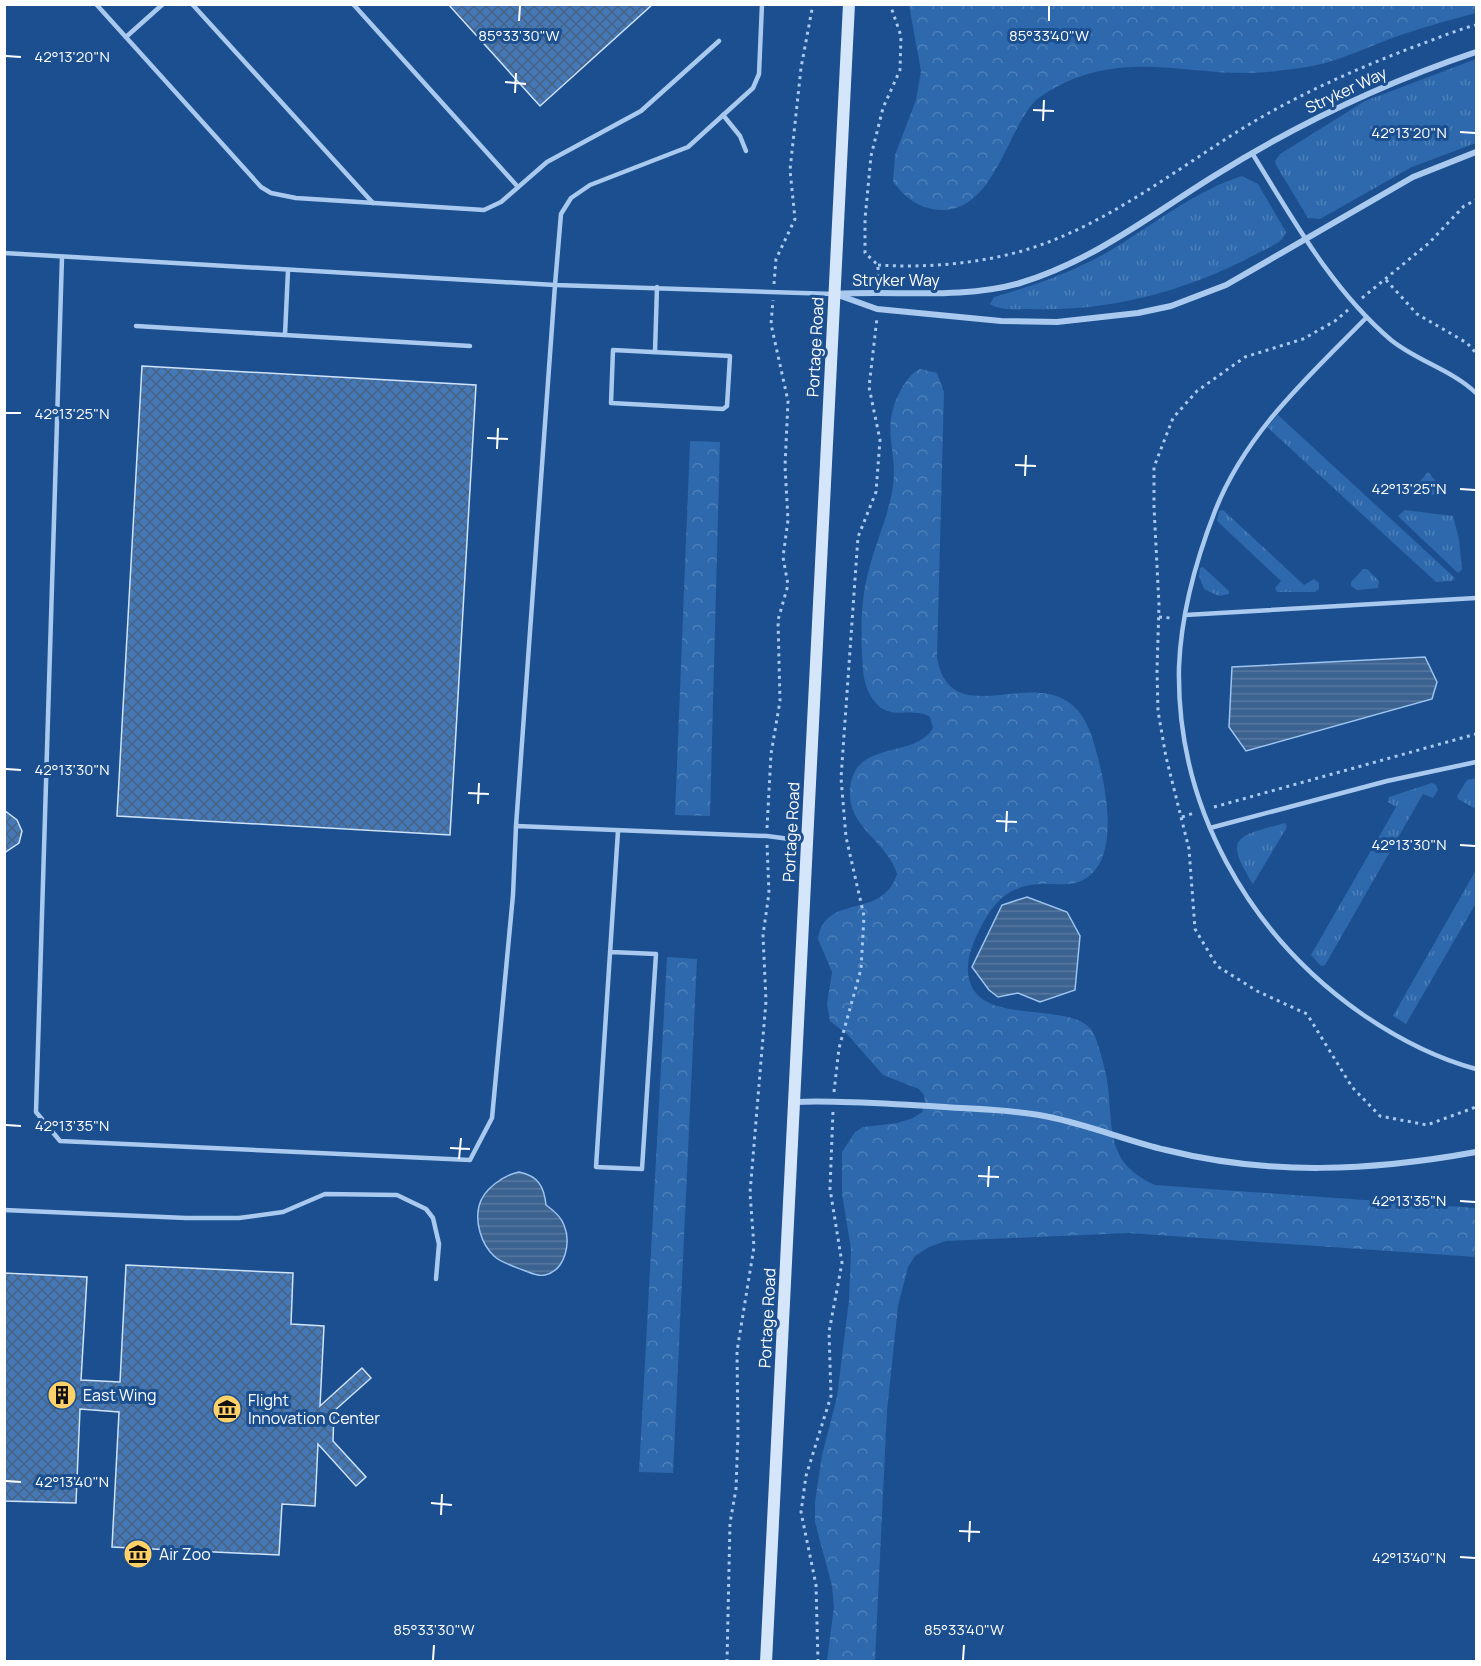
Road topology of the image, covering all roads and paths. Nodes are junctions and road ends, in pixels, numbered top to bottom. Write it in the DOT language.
graph roads {
  1 [pos="96,4"];
  2 [pos="163,4"];
  3 [pos="192,4"];
  4 [pos="353,4"];
  5 [pos="762,4"];
  6 [pos="849,4"];
  7 [pos="890,4"];
  8 [pos="1476,25"];
  9 [pos="126,37"];
  10 [pos="720,41"];
  11 [pos="1476,52"];
  12 [pos="723,115"];
  13 [pos="746,151"];
  14 [pos="1476,152"];
  15 [pos="1252,153"];
  16 [pos="518,188"];
  17 [pos="1476,200"];
  18 [pos="373,203"];
  19 [pos="1306,239"];
  20 [pos="4,252"];
  21 [pos="62,257"];
  22 [pos="878,265"];
  23 [pos="288,270"];
  24 [pos="1386,280"];
  25 [pos="555,285"];
  26 [pos="657,287"];
  27 [pos="878,291"];
  28 [pos="834,294"];
  29 [pos="1354,304"];
  30 [pos="877,309"];
  31 [pos="1366,318"];
  32 [pos="136,326"];
  33 [pos="285,335"];
  34 [pos="470,346"];
  35 [pos="655,352"];
  36 [pos="1476,353"];
  37 [pos="1476,393"];
  38 [pos="1476,598"];
  39 [pos="1185,615"];
  40 [pos="1159,617"];
  41 [pos="1171,618"];
  42 [pos="1476,734"];
  43 [pos="1476,762"];
  44 [pos="1214,807"];
  45 [pos="1194,813"];
  46 [pos="1182,817"];
  47 [pos="516,826"];
  48 [pos="1210,828"];
  49 [pos="618,831"];
  50 [pos="807,841"];
  51 [pos="611,952"];
  52 [pos="1476,1069"];
  53 [pos="834,1101"];
  54 [pos="794,1102"];
  55 [pos="1476,1107"];
  56 [pos="1476,1152"];
  57 [pos="4,1210"];
  58 [pos="436,1279"];
  59 [pos="766,1662"];
  60 [pos="818,1662"];
  1 -- 9 [label="lane"];
  2 -- 9 [label="lane"];
  3 -- 18 [label="lane"];
  4 -- 16 [label="lane"];
  5 -- 12 [label="lane"];
  6 -- 28 [label="main road, Portage Road"];
  7 -- 22 [label="path"];
  8 -- 22 [label="path"];
  9 -- 18 [label="lane"];
  10 -- 16 [label="lane"];
  11 -- 15 [label="street, Stryker Way"];
  12 -- 13 [label="lane"];
  12 -- 25 [label="lane"];
  14 -- 19 [label="street, Stryker Way"];
  15 -- 19 [label="lane"];
  15 -- 27 [label="street, Stryker Way"];
  16 -- 18 [label="lane"];
  17 -- 24 [label="path"];
  19 -- 29 [label="lane"];
  19 -- 30 [label="street, Stryker Way"];
  20 -- 21 [label="lane"];
  21 -- 23 [label="lane"];
  21 -- 47 [label="lane"];
  22 -- 27 [label="path"];
  23 -- 25 [label="lane"];
  23 -- 33 [label="lane"];
  24 -- 29 [label="path"];
  24 -- 36 [label="path"];
  25 -- 26 [label="lane"];
  25 -- 47 [label="lane"];
  26 -- 28 [label="lane"];
  26 -- 35 [label="lane"];
  27 -- 28 [label="street, Stryker Way"];
  28 -- 30 [label="street, Stryker Way"];
  28 -- 50 [label="main road, Portage Road"];
  29 -- 31 [label="lane"];
  29 -- 40 [label="path"];
  30 -- 53 [label="path"];
  31 -- 37 [label="lane"];
  31 -- 39 [label="lane"];
  32 -- 33 [label="lane"];
  33 -- 34 [label="lane"];
  35 -- 35 [label="lane"];
  38 -- 39 [label="lane"];
  39 -- 48 [label="lane"];
  40 -- 41 [label="path"];
  40 -- 46 [label="path"];
  42 -- 44 [label="path"];
  43 -- 48 [label="lane"];
  45 -- 46 [label="path"];
  46 -- 55 [label="path"];
  47 -- 49 [label="lane"];
  48 -- 52 [label="lane"];
  49 -- 50 [label="lane"];
  49 -- 51 [label="lane"];
  50 -- 54 [label="main road, Portage Road"];
  51 -- 51 [label="lane"];
  53 -- 54 [label="street"];
  53 -- 56 [label="street"];
  53 -- 60 [label="path"];
  54 -- 59 [label="main road, Portage Road"];
  57 -- 58 [label="lane"];
}
